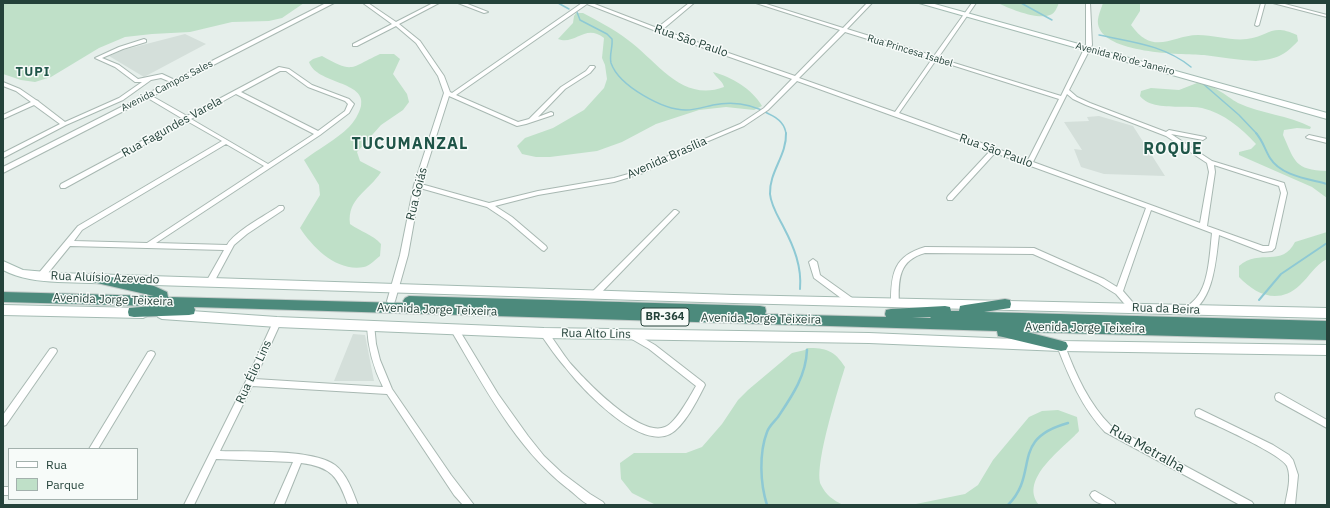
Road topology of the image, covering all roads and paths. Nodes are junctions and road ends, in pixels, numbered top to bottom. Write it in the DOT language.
graph roads {
  1 [pos="331,3"];
  2 [pos="365,3"];
  3 [pos="437,3"];
  4 [pos="460,3"];
  5 [pos="584,3"];
  6 [pos="588,3"];
  7 [pos="692,3"];
  8 [pos="758,3"];
  9 [pos="870,3"];
  10 [pos="923,3"];
  11 [pos="939,3"];
  12 [pos="974,3"];
  13 [pos="1088,3"];
  14 [pos="1262,3"];
  15 [pos="1275,3"];
  16 [pos="486,12"];
  17 [pos="967,13"];
  18 [pos="1327,16"];
  19 [pos="396,24"];
  20 [pos="1257,25"];
  21 [pos="658,30"];
  22 [pos="844,30"];
  23 [pos="144,41"];
  24 [pos="355,45"];
  25 [pos="1088,47"];
  26 [pos="936,59"];
  27 [pos="592,67"];
  28 [pos="798,78"];
  29 [pos="148,80"];
  30 [pos="175,82"];
  31 [pos="3,84"];
  32 [pos="1066,91"];
  33 [pos="236,92"];
  34 [pos="450,94"];
  35 [pos="148,96"];
  36 [pos="1062,98"];
  37 [pos="36,102"];
  38 [pos="1327,110"];
  39 [pos="551,114"];
  40 [pos="896,114"];
  41 [pos="1327,116"];
  42 [pos="3,118"];
  43 [pos="186,119"];
  44 [pos="532,119"];
  45 [pos="64,124"];
  46 [pos="1160,131"];
  47 [pos="318,134"];
  48 [pos="1308,136"];
  49 [pos="1203,138"];
  50 [pos="1327,141"];
  51 [pos="225,142"];
  52 [pos="994,150"];
  53 [pos="3,156"];
  54 [pos="1210,162"];
  55 [pos="1030,163"];
  56 [pos="268,166"];
  57 [pos="3,170"];
  58 [pos="63,186"];
  59 [pos="418,186"];
  60 [pos="950,198"];
  61 [pos="489,205"];
  62 [pos="281,208"];
  63 [pos="1148,208"];
  64 [pos="676,212"];
  65 [pos="1203,227"];
  66 [pos="1216,232"];
  67 [pos="67,243"];
  68 [pos="150,244"];
  69 [pos="229,248"];
  70 [pos="544,248"];
  71 [pos="813,262"];
  72 [pos="3,265"];
  73 [pos="41,276"];
  74 [pos="92,278"];
  75 [pos="210,282"];
  76 [pos="3,290"];
  77 [pos="1119,292"];
  78 [pos="595,294"];
  79 [pos="163,295"];
  80 [pos="393,295"];
  81 [pos="3,297"];
  82 [pos="852,302"];
  83 [pos="1005,304"];
  84 [pos="271,305"];
  85 [pos="1132,307"];
  86 [pos="893,309"];
  87 [pos="3,310"];
  88 [pos="1188,310"];
  89 [pos="134,312"];
  90 [pos="1327,314"];
  91 [pos="277,322"];
  92 [pos="972,325"];
  93 [pos="371,326"];
  94 [pos="1327,326"];
  95 [pos="455,330"];
  96 [pos="544,333"];
  97 [pos="628,334"];
  98 [pos="1327,335"];
  99 [pos="1061,346"];
  100 [pos="1327,350"];
  101 [pos="53,351"];
  102 [pos="151,354"];
  103 [pos="250,382"];
  104 [pos="388,391"];
  105 [pos="1279,397"];
  106 [pos="1200,413"];
  107 [pos="3,422"];
  108 [pos="1327,424"];
  109 [pos="94,448"];
  110 [pos="213,455"];
  111 [pos="298,459"];
  112 [pos="1095,496"];
  113 [pos="596,504"];
  114 [pos="189,505"];
  115 [pos="279,505"];
  116 [pos="353,505"];
  117 [pos="469,505"];
  118 [pos="1111,505"];
  119 [pos="1248,505"];
  120 [pos="1290,505"];
  1 -- 30 [label="street, Avenida Campos Sales"];
  2 -- 19 [label="street"];
  3 -- 19 [label="street"];
  4 -- 16 [label="street"];
  5 -- 34 [label="street"];
  6 -- 21 [label="street, Rua São Paulo"];
  7 -- 21 [label="street"];
  8 -- 22 [label="street, Rua Princesa Isabel"];
  9 -- 22 [label="street, Avenida Brasília"];
  10 -- 17 [label="main road, Avenida Rio de Janeiro"];
  11 -- 17 [label="main road, Avenida Rio de Janeiro"];
  12 -- 17 [label="street"];
  13 -- 25 [label="street"];
  14 -- 20 [label="street"];
  15 -- 18 [label="street"];
  17 -- 25 [label="main road, Avenida Rio de Janeiro"];
  17 -- 26 [label="street"];
  19 -- 24 [label="street"];
  19 -- 34 [label="street"];
  21 -- 28 [label="street, Rua São Paulo"];
  22 -- 26 [label="street, Rua Princesa Isabel"];
  22 -- 28 [label="street, Avenida Brasília"];
  23 -- 29 [label="street"];
  25 -- 32 [label="street"];
  25 -- 38 [label="main road, Avenida Rio de Janeiro"];
  25 -- 41 [label="main road, Avenida Rio de Janeiro"];
  26 -- 36 [label="street, Rua Princesa Isabel"];
  26 -- 40 [label="street"];
  27 -- 44 [label="street"];
  28 -- 40 [label="street, Rua São Paulo"];
  28 -- 61 [label="street, Avenida Brasília"];
  29 -- 30 [label="street"];
  29 -- 45 [label="street"];
  30 -- 35 [label="street, Avenida Campos Sales"];
  31 -- 37 [label="street"];
  32 -- 36 [label="street"];
  32 -- 46 [label="street"];
  33 -- 43 [label="street, Rua Fagundes Varela"];
  33 -- 47 [label="street"];
  33 -- 47 [label="street, Rua Fagundes Varela"];
  34 -- 44 [label="street"];
  34 -- 59 [label="street, Rua Goiás"];
  35 -- 43 [label="street"];
  35 -- 57 [label="street, Avenida Campos Sales"];
  36 -- 55 [label="street"];
  37 -- 42 [label="street"];
  37 -- 45 [label="street"];
  39 -- 44 [label="street"];
  40 -- 52 [label="street, Rua São Paulo"];
  43 -- 51 [label="street"];
  43 -- 58 [label="street, Rua Fagundes Varela"];
  45 -- 53 [label="street"];
  46 -- 49 [label="street"];
  46 -- 54 [label="street"];
  47 -- 56 [label="street"];
  48 -- 50 [label="street"];
  51 -- 56 [label="street"];
  51 -- 67 [label="street"];
  52 -- 55 [label="street, Rua São Paulo"];
  52 -- 60 [label="street"];
  54 -- 65 [label="street"];
  54 -- 66 [label="street, Rua São Paulo"];
  55 -- 63 [label="street, Rua São Paulo"];
  56 -- 68 [label="street"];
  59 -- 61 [label="street, Avenida Brasília"];
  59 -- 80 [label="street, Rua Goiás"];
  61 -- 70 [label="street"];
  62 -- 69 [label="street"];
  63 -- 65 [label="street, Rua São Paulo"];
  63 -- 77 [label="street"];
  64 -- 78 [label="street"];
  65 -- 66 [label="street, Rua São Paulo"];
  66 -- 88 [label="street"];
  67 -- 68 [label="street"];
  67 -- 73 [label="street"];
  68 -- 69 [label="street"];
  69 -- 75 [label="street"];
  71 -- 82 [label="street"];
  72 -- 73 [label="main road, Rua Aluísio Azevedo"];
  73 -- 74 [label="main road, Rua Aluísio Azevedo"];
  74 -- 75 [label="main road, Rua Aluísio Azevedo"];
  74 -- 79 [label="highway"];
  75 -- 80 [label="main road, Rua Aluísio Azevedo"];
  76 -- 79 [label="highway, Avenida Jorge Teixeira / BR-364"];
  77 -- 85 [label="street"];
  77 -- 86 [label="street"];
  78 -- 80 [label="main road, Rua Aluísio Azevedo"];
  78 -- 82 [label="main road, Rua Aluísio Azevedo"];
  79 -- 80 [label="highway, Avenida Jorge Teixeira / BR-364"];
  80 -- 86 [label="highway, Avenida Jorge Teixeira / BR-364"];
  81 -- 84 [label="highway, Avenida Jorge Teixeira / BR-364"];
  82 -- 86 [label="main road, Rua Aluísio Azevedo"];
  83 -- 85 [label="main road, Rua da Beira"];
  83 -- 86 [label="highway"];
  84 -- 89 [label="highway"];
  84 -- 92 [label="highway, Avenida Jorge Teixeira / BR-364"];
  85 -- 88 [label="main road, Rua da Beira"];
  86 -- 94 [label="highway, Avenida Jorge Teixeira / BR-364"];
  87 -- 89 [label="main road"];
  88 -- 90 [label="main road, Rua da Beira"];
  89 -- 91 [label="main road"];
  91 -- 93 [label="main road"];
  91 -- 103 [label="street, Rua Élio Lins"];
  92 -- 98 [label="highway, Avenida Jorge Teixeira / BR-364"];
  92 -- 99 [label="highway"];
  93 -- 95 [label="main road, Rua Alto Lins"];
  93 -- 104 [label="street"];
  95 -- 96 [label="main road, Rua Alto Lins"];
  95 -- 113 [label="street"];
  96 -- 97 [label="main road, Rua Alto Lins"];
  96 -- 97 [label="street"];
  97 -- 99 [label="main road, Rua Alto Lins"];
  99 -- 100 [label="main road"];
  99 -- 119 [label="street, Rua Metralha"];
  101 -- 107 [label="street"];
  102 -- 109 [label="street"];
  103 -- 104 [label="street"];
  103 -- 110 [label="street, Rua Élio Lins"];
  104 -- 117 [label="street"];
  105 -- 108 [label="street"];
  106 -- 120 [label="street"];
  110 -- 111 [label="street"];
  110 -- 114 [label="street, Rua Élio Lins"];
  111 -- 115 [label="street"];
  111 -- 116 [label="street"];
  112 -- 118 [label="street"];
}
